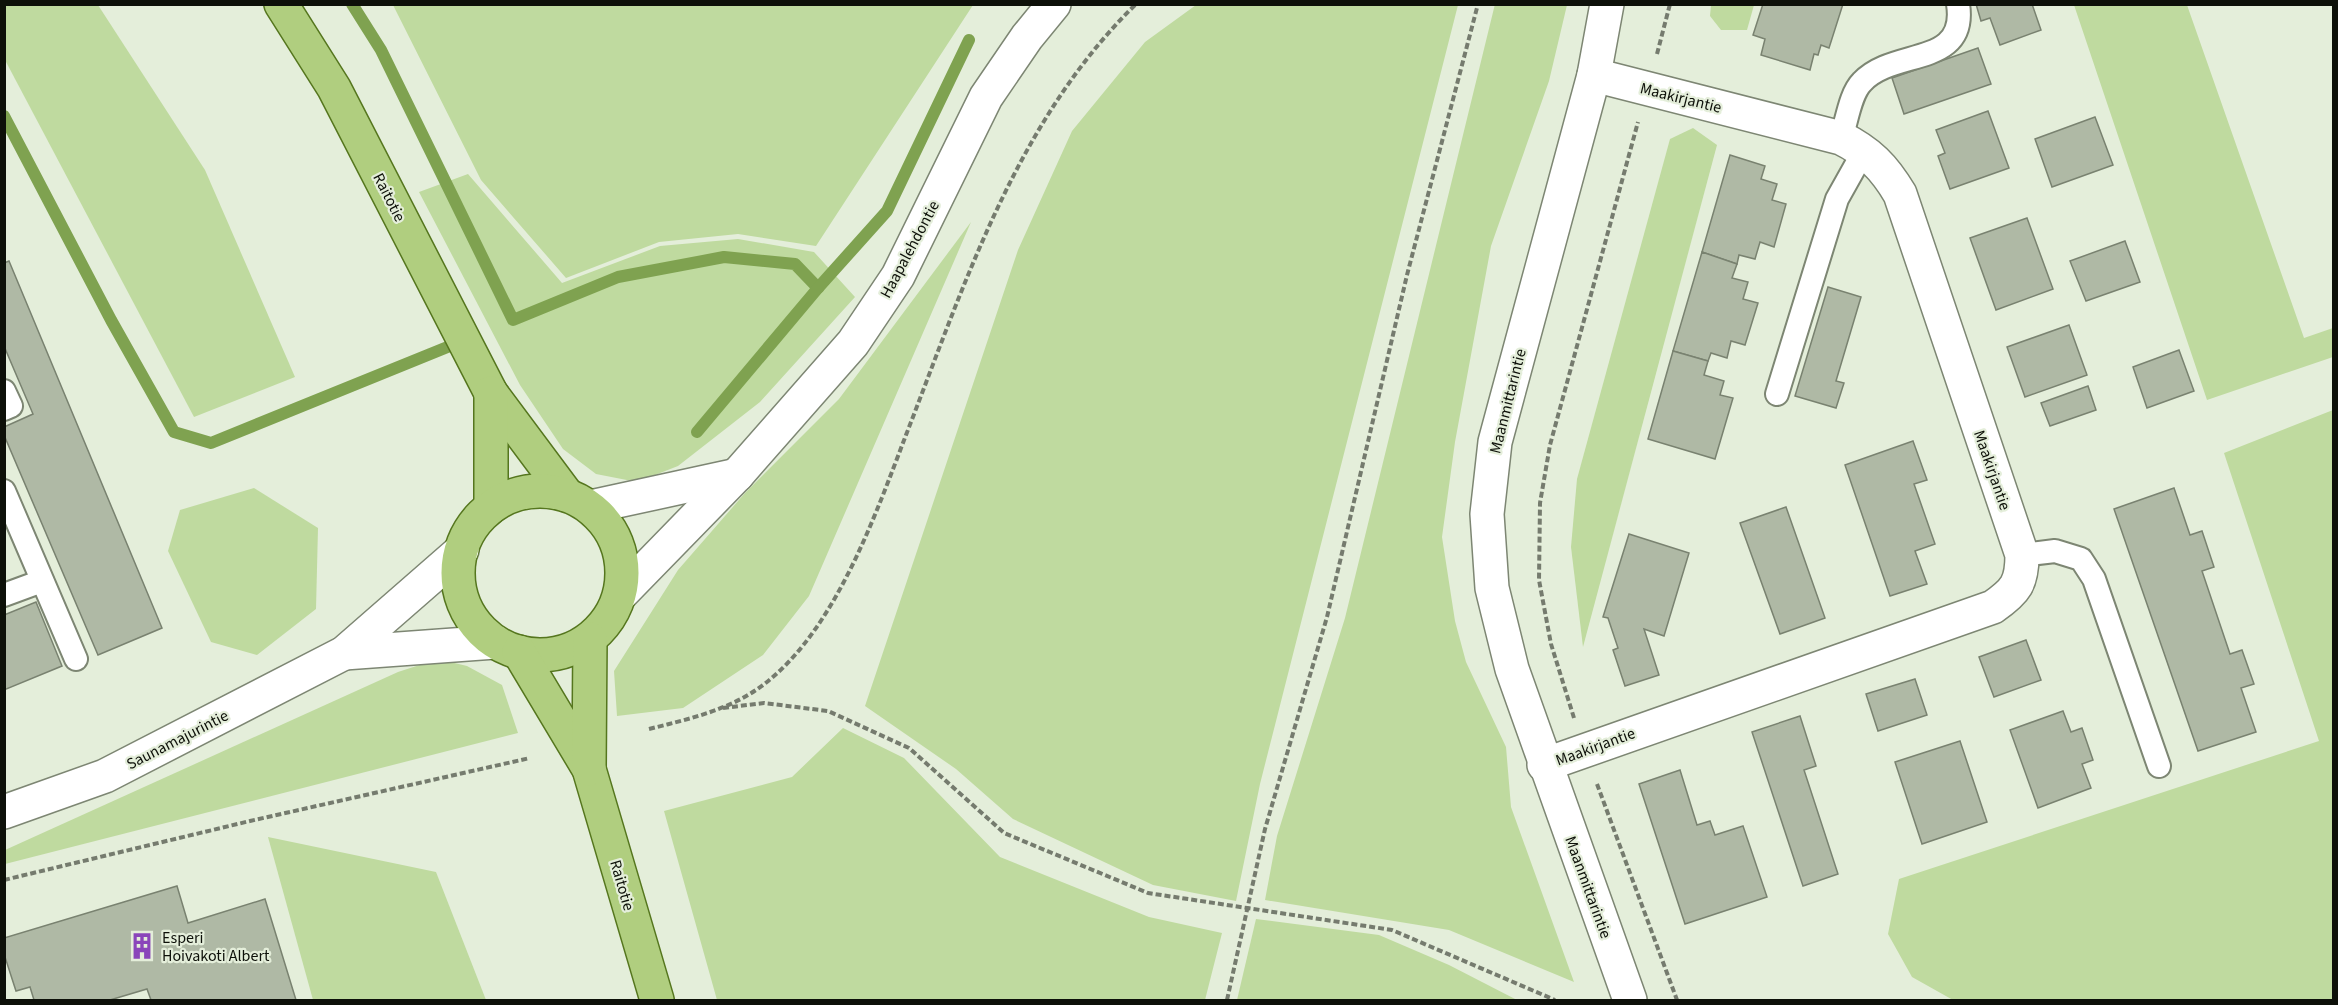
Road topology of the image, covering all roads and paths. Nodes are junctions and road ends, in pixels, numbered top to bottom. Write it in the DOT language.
graph roads {
  1 [pos="281,4"];
  2 [pos="1054,4"];
  3 [pos="1136,4"];
  4 [pos="1478,4"];
  5 [pos="1607,4"];
  6 [pos="1670,4"];
  7 [pos="1958,4"];
  8 [pos="1594,75"];
  9 [pos="1648,88"];
  10 [pos="1853,144"];
  11 [pos="4,391"];
  12 [pos="490,393"];
  13 [pos="1777,394"];
  14 [pos="4,409"];
  15 [pos="737,475"];
  16 [pos="4,491"];
  17 [pos="578,501"];
  18 [pos="491,507"];
  19 [pos="462,550"];
  20 [pos="2022,555"];
  21 [pos="42,581"];
  22 [pos="4,595"];
  23 [pos="620,595"];
  24 [pos="590,639"];
  25 [pos="507,647"];
  26 [pos="344,653"];
  27 [pos="76,659"];
  28 [pos="720,709"];
  29 [pos="649,729"];
  30 [pos="1584,749"];
  31 [pos="530,758"];
  32 [pos="1544,765"];
  33 [pos="2159,766"];
  34 [pos="589,770"];
  35 [pos="4,812"];
  36 [pos="4,880"];
  37 [pos="1249,910"];
  38 [pos="657,1000"];
  39 [pos="1227,1000"];
  40 [pos="1555,1000"];
  41 [pos="1630,1000"];
  42 [pos="1677,1000"];
  1 -- 12 [label="main road, Raitotie"];
  2 -- 15 [label="street, Haapalehdontie"];
  3 -- 28 [label="path"];
  4 -- 37 [label="path"];
  5 -- 8 [label="street, Maanmittarintie"];
  6 -- 9 [label="path"];
  7 -- 10 [label="lane"];
  8 -- 9 [label="street, Maakirjantie"];
  8 -- 32 [label="street, Maanmittarintie"];
  9 -- 10 [label="street, Maakirjantie"];
  9 -- 30 [label="path"];
  10 -- 13 [label="lane"];
  10 -- 20 [label="street, Maakirjantie"];
  11 -- 14 [label="lane"];
  12 -- 17 [label="main road, Raitotie"];
  12 -- 18 [label="main road, Raitotie"];
  15 -- 17 [label="street"];
  15 -- 23 [label="street, Haapalehdontie"];
  16 -- 21 [label="lane"];
  17 -- 18 [label="main road"];
  17 -- 23 [label="main road"];
  18 -- 19 [label="main road"];
  19 -- 25 [label="main road, Raitotie"];
  19 -- 26 [label="street, Saunamajurintie"];
  20 -- 30 [label="street, Maakirjantie"];
  20 -- 33 [label="lane"];
  21 -- 22 [label="lane"];
  21 -- 27 [label="lane"];
  23 -- 24 [label="main road"];
  24 -- 25 [label="main road"];
  24 -- 34 [label="main road, Raitotie"];
  25 -- 26 [label="street, Saunamajurintie"];
  25 -- 34 [label="main road, Raitotie"];
  26 -- 35 [label="street, Saunamajurintie"];
  28 -- 29 [label="path"];
  28 -- 37 [label="path"];
  30 -- 32 [label="street, Maakirjantie"];
  30 -- 42 [label="path"];
  31 -- 36 [label="path"];
  32 -- 41 [label="street, Maanmittarintie"];
  34 -- 38 [label="main road, Raitotie"];
  37 -- 39 [label="path"];
  37 -- 40 [label="path"];
}
